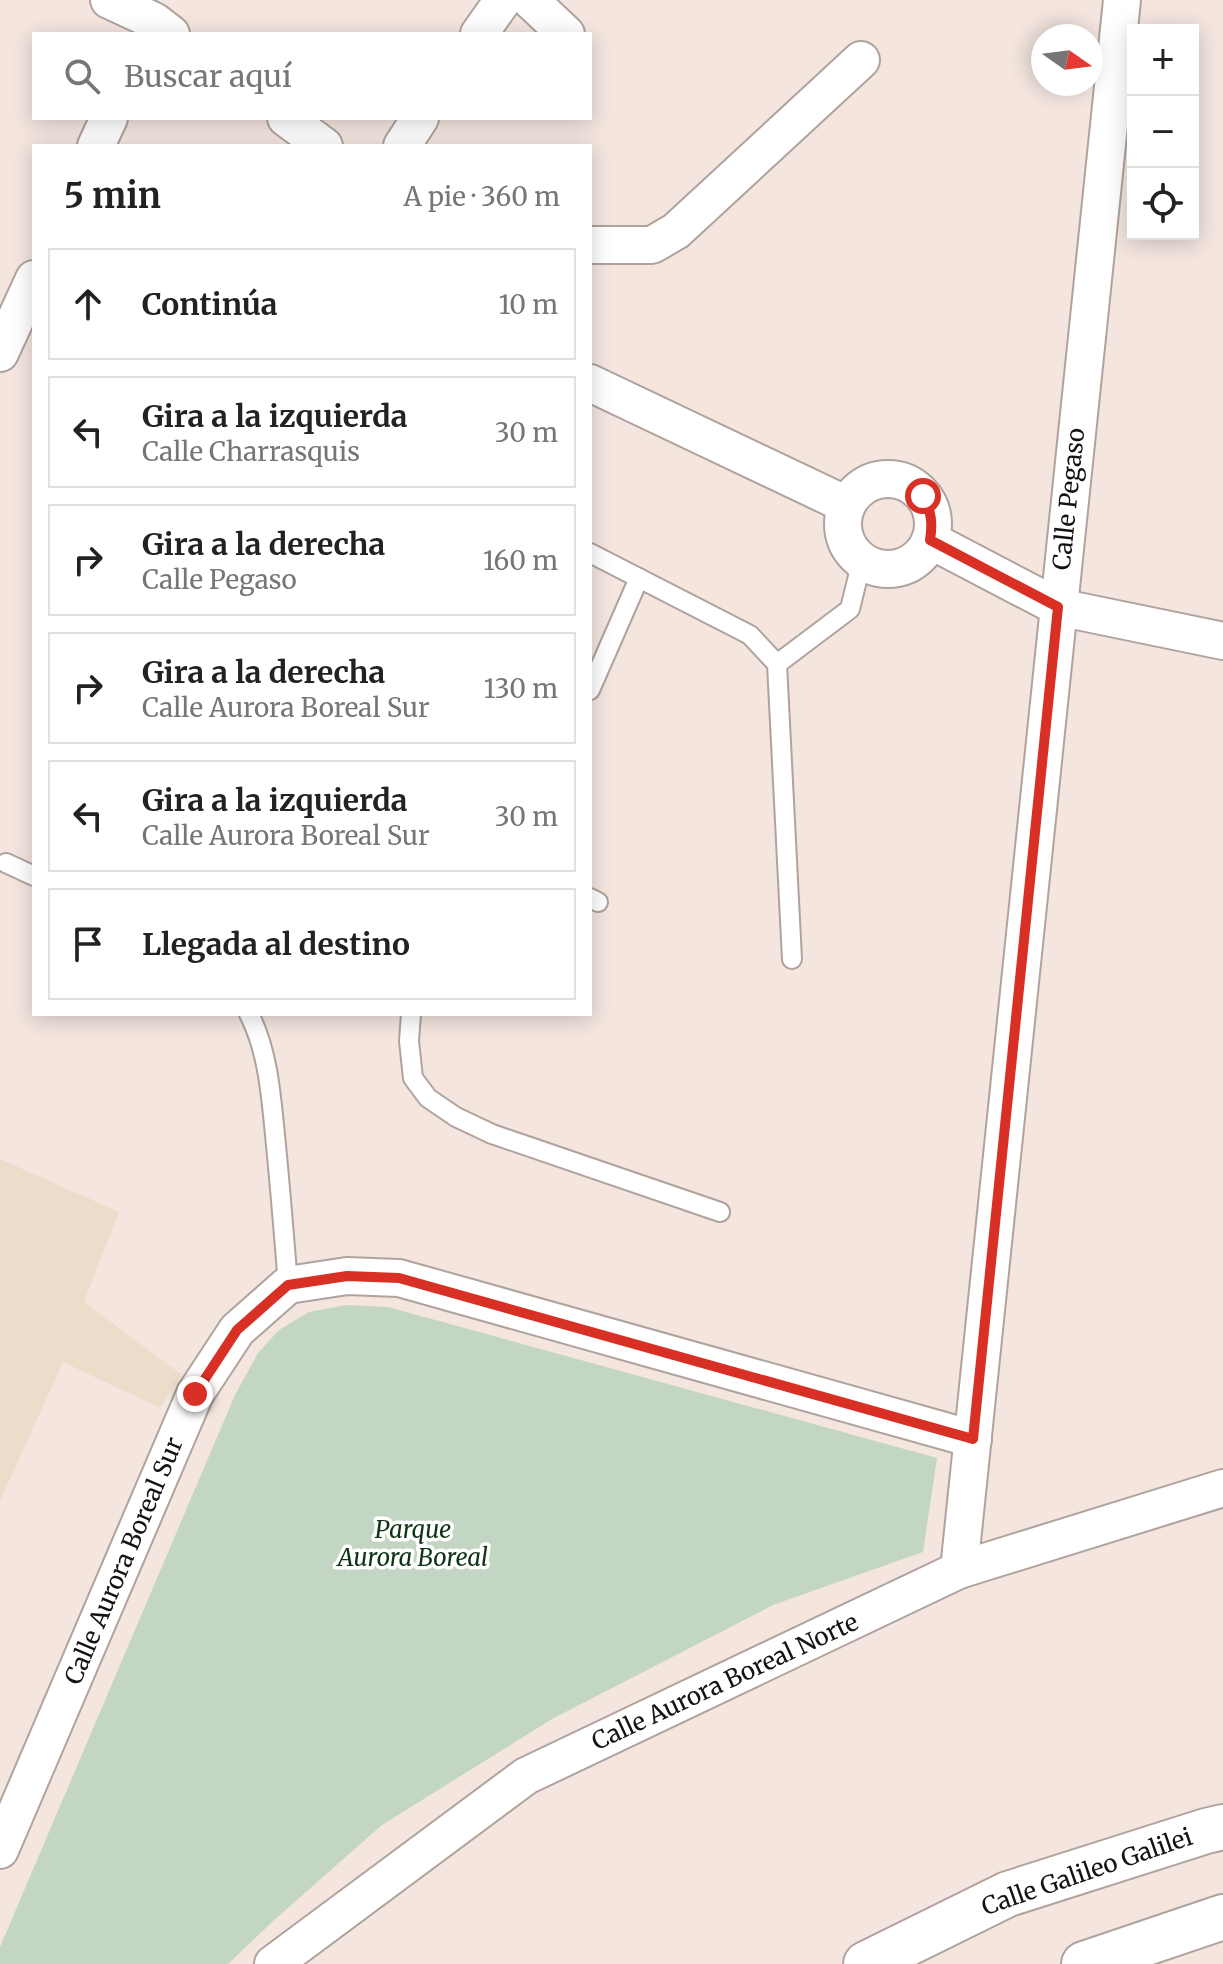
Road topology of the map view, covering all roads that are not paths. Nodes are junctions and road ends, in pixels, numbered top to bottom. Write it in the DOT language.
graph roads {
  1 [pos="109,0"];
  2 [pos="503,0"];
  3 [pos="530,0"];
  4 [pos="1122,0"];
  5 [pos="163,22"];
  6 [pos="480,32"];
  7 [pos="564,32"];
  8 [pos="861,60"];
  9 [pos="108,120"];
  10 [pos="289,120"];
  11 [pos="419,120"];
  12 [pos="97,144"];
  13 [pos="321,144"];
  14 [pos="403,144"];
  15 [pos="592,245"];
  16 [pos="32,283"];
  17 [pos="0,353"];
  18 [pos="592,384"];
  19 [pos="847,505"];
  20 [pos="930,540"];
  21 [pos="592,554"];
  22 [pos="862,560"];
  23 [pos="639,578"];
  24 [pos="1058,607"];
  25 [pos="1223,641"];
  26 [pos="777,664"];
  27 [pos="592,685"];
  28 [pos="6,863"];
  29 [pos="32,875"];
  30 [pos="792,959"];
  31 [pos="250,1016"];
  32 [pos="411,1016"];
  33 [pos="720,1212"];
  34 [pos="288,1285"];
  35 [pos="973,1439"];
  36 [pos="1223,1488"];
  37 [pos="959,1570"];
  38 [pos="1223,1827"];
  39 [pos="0,1850"];
  40 [pos="1223,1917"];
  41 [pos="273,1964"];
  42 [pos="866,1964"];
  43 [pos="1084,1964"];
  1 -- 5 [label="street"];
  2 -- 6 [label="street"];
  3 -- 7 [label="street"];
  4 -- 24 [label="street, Calle Pegaso"];
  8 -- 15 [label="street"];
  9 -- 12 [label="street"];
  10 -- 13 [label="street"];
  11 -- 14 [label="street"];
  16 -- 17 [label="street"];
  18 -- 19 [label="street"];
  19 -- 20 [label="street"];
  19 -- 22 [label="street"];
  20 -- 22 [label="street"];
  20 -- 24 [label="street"];
  21 -- 23 [label="lane"];
  22 -- 26 [label="lane"];
  23 -- 26 [label="lane"];
  23 -- 27 [label="lane"];
  24 -- 25 [label="street"];
  24 -- 35 [label="street, Calle Pegaso"];
  26 -- 30 [label="lane"];
  28 -- 29 [label="lane"];
  31 -- 34 [label="lane"];
  32 -- 33 [label="lane"];
  34 -- 35 [label="street"];
  34 -- 39 [label="street, Calle Aurora Boreal Sur"];
  35 -- 37 [label="street, Calle Pegaso"];
  36 -- 37 [label="street, Calle Aurora Boreal Norte"];
  37 -- 41 [label="street, Calle Aurora Boreal Norte"];
  38 -- 42 [label="street, Calle Galileo Galilei"];
  40 -- 43 [label="street"];
}
